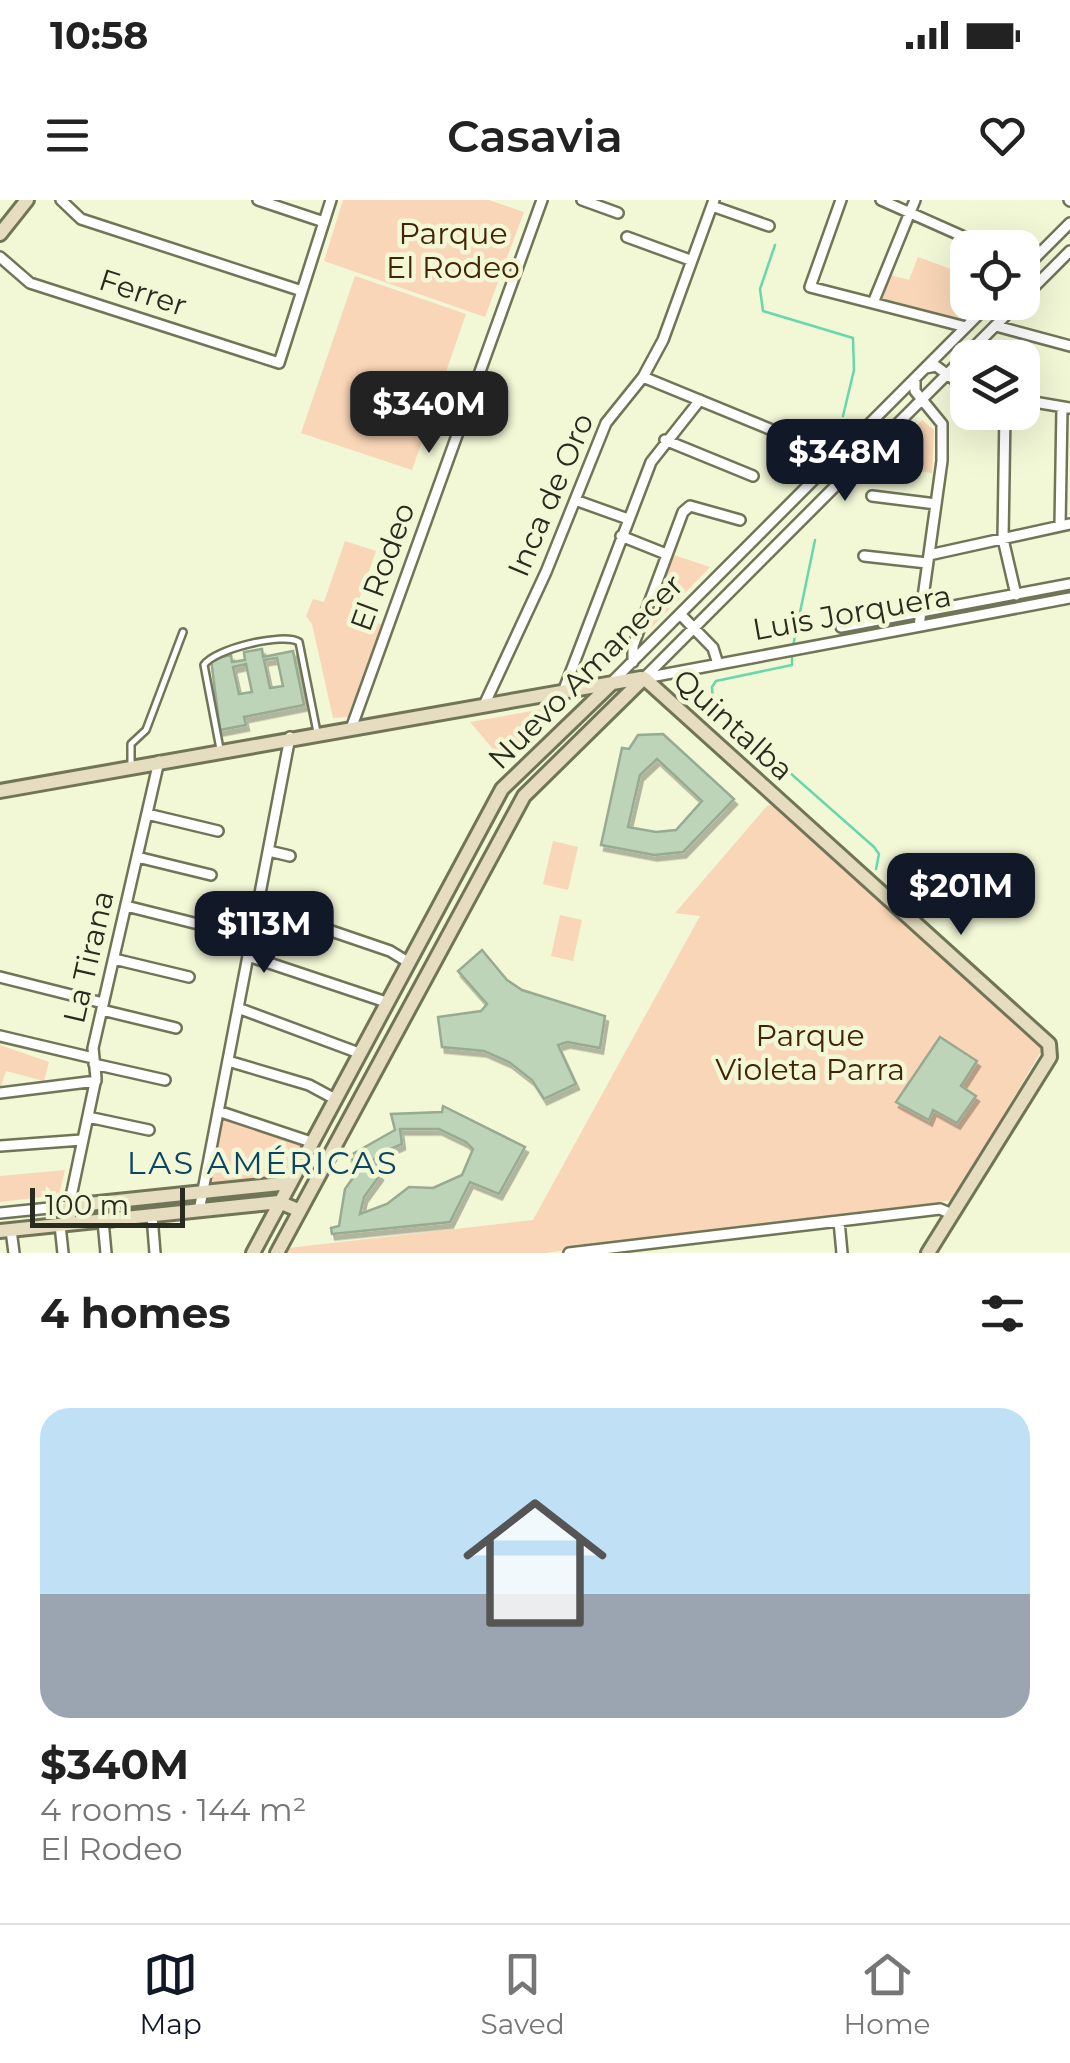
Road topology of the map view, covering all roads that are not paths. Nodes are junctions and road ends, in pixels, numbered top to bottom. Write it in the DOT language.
graph roads {
  1 [pos="27,200"];
  2 [pos="61,200"];
  3 [pos="258,200"];
  4 [pos="331,200"];
  5 [pos="542,200"];
  6 [pos="582,200"];
  7 [pos="841,200"];
  8 [pos="882,200"];
  9 [pos="915,200"];
  10 [pos="713,203"];
  11 [pos="910,212"];
  12 [pos="618,213"];
  13 [pos="324,222"];
  14 [pos="1070,223"];
  15 [pos="769,226"];
  16 [pos="3,227"];
  17 [pos="950,230"];
  18 [pos="627,238"];
  19 [pos="1040,251"];
  20 [pos="1070,251"];
  21 [pos="0,257"];
  22 [pos="690,260"];
  23 [pos="1040,282"];
  24 [pos="302,290"];
  25 [pos="872,303"];
  26 [pos="973,320"];
  27 [pos="1002,320"];
  28 [pos="996,326"];
  29 [pos="966,327"];
  30 [pos="1070,346"];
  31 [pos="926,368"];
  32 [pos="946,375"];
  33 [pos="918,376"];
  34 [pos="643,377"];
  35 [pos="950,378"];
  36 [pos="700,400"];
  37 [pos="922,400"];
  38 [pos="1040,403"];
  39 [pos="1066,408"];
  40 [pos="1006,430"];
  41 [pos="794,439"];
  42 [pos="665,440"];
  43 [pos="753,476"];
  44 [pos="872,496"];
  45 [pos="575,500"];
  46 [pos="936,504"];
  47 [pos="628,519"];
  48 [pos="740,520"];
  49 [pos="1065,525"];
  50 [pos="621,536"];
  51 [pos="1003,539"];
  52 [pos="666,554"];
  53 [pos="864,556"];
  54 [pos="928,559"];
  55 [pos="1070,584"];
  56 [pos="1016,595"];
  57 [pos="1070,598"];
  58 [pos="680,614"];
  59 [pos="919,614"];
  60 [pos="841,626"];
  61 [pos="919,626"];
  62 [pos="694,628"];
  63 [pos="183,632"];
  64 [pos="632,662"];
  65 [pos="718,664"];
  66 [pos="644,678"];
  67 [pos="611,684"];
  68 [pos="563,692"];
  69 [pos="486,703"];
  70 [pos="575,718"];
  71 [pos="352,726"];
  72 [pos="316,732"];
  73 [pos="290,738"];
  74 [pos="220,750"];
  75 [pos="159,761"];
  76 [pos="130,766"];
  77 [pos="0,791"];
  78 [pos="147,814"];
  79 [pos="218,830"];
  80 [pos="268,851"];
  81 [pos="290,856"];
  82 [pos="137,858"];
  83 [pos="464,861"];
  84 [pos="483,869"];
  85 [pos="211,876"];
  86 [pos="126,906"];
  87 [pos="258,906"];
  88 [pos="198,924"];
  89 [pos="248,956"];
  90 [pos="114,959"];
  91 [pos="408,962"];
  92 [pos="0,977"];
  93 [pos="189,977"];
  94 [pos="386,1002"];
  95 [pos="103,1007"];
  96 [pos="238,1008"];
  97 [pos="406,1012"];
  98 [pos="176,1028"];
  99 [pos="0,1036"];
  100 [pos="359,1053"];
  101 [pos="94,1061"];
  102 [pos="228,1061"];
  103 [pos="165,1080"];
  104 [pos="96,1081"];
  105 [pos="0,1092"];
  106 [pos="335,1098"];
  107 [pos="218,1111"];
  108 [pos="88,1117"];
  109 [pos="150,1130"];
  110 [pos="82,1140"];
  111 [pos="312,1142"];
  112 [pos="0,1146"];
  113 [pos="290,1183"];
  114 [pos="200,1192"];
  115 [pos="279,1202"];
  116 [pos="69,1206"];
  117 [pos="200,1210"];
  118 [pos="298,1210"];
  119 [pos="0,1212"];
  120 [pos="952,1214"];
  121 [pos="152,1216"];
  122 [pos="103,1220"];
  123 [pos="839,1221"];
  124 [pos="65,1224"];
  125 [pos="6,1230"];
  126 [pos="693,1238"];
  127 [pos="14,1253"];
  128 [pos="62,1253"];
  129 [pos="106,1253"];
  130 [pos="155,1253"];
  131 [pos="253,1253"];
  132 [pos="276,1253"];
  133 [pos="569,1253"];
  134 [pos="695,1253"];
  135 [pos="842,1253"];
  136 [pos="928,1253"];
  1 -- 16 [label="street"];
  2 -- 24 [label="street"];
  3 -- 13 [label="street"];
  4 -- 13 [label="street"];
  5 -- 71 [label="street, El Rodeo"];
  6 -- 12 [label="street"];
  7 -- 25 [label="street"];
  8 -- 11 [label="street"];
  9 -- 11 [label="street"];
  10 -- 15 [label="street"];
  10 -- 22 [label="street, Inca de Oro"];
  11 -- 17 [label="street"];
  11 -- 25 [label="street"];
  13 -- 24 [label="street"];
  14 -- 19 [label="street"];
  18 -- 22 [label="street"];
  20 -- 23 [label="street"];
  21 -- 24 [label="street, Ferrer"];
  22 -- 34 [label="street, Inca de Oro"];
  25 -- 29 [label="street"];
  26 -- 29 [label="street, Nuevo Amanecer"];
  27 -- 28 [label="street"];
  28 -- 30 [label="street"];
  28 -- 32 [label="street"];
  29 -- 31 [label="street, Nuevo Amanecer"];
  31 -- 32 [label="street"];
  31 -- 33 [label="street, Nuevo Amanecer"];
  32 -- 35 [label="street"];
  32 -- 37 [label="street"];
  33 -- 37 [label="street"];
  33 -- 58 [label="street, Nuevo Amanecer"];
  34 -- 36 [label="street"];
  34 -- 45 [label="street, Inca de Oro"];
  36 -- 41 [label="street"];
  36 -- 42 [label="street"];
  37 -- 46 [label="street"];
  37 -- 62 [label="street"];
  38 -- 39 [label="street"];
  39 -- 49 [label="street"];
  40 -- 51 [label="street"];
  42 -- 43 [label="street"];
  42 -- 47 [label="street"];
  44 -- 46 [label="street"];
  45 -- 47 [label="street"];
  45 -- 69 [label="street, Inca de Oro"];
  46 -- 54 [label="street"];
  47 -- 50 [label="street"];
  48 -- 52 [label="street"];
  49 -- 51 [label="street"];
  50 -- 52 [label="street"];
  50 -- 68 [label="street"];
  51 -- 54 [label="street"];
  51 -- 56 [label="street"];
  52 -- 64 [label="street"];
  53 -- 54 [label="street"];
  54 -- 59 [label="street"];
  55 -- 56 [label="street"];
  56 -- 59 [label="street"];
  57 -- 61 [label="street, Luis Jorquera"];
  58 -- 62 [label="street"];
  58 -- 64 [label="street, Nuevo Amanecer"];
  59 -- 60 [label="street"];
  59 -- 61 [label="street"];
  61 -- 65 [label="street, Luis Jorquera"];
  62 -- 65 [label="street"];
  62 -- 66 [label="street"];
  63 -- 76 [label="lane"];
  64 -- 67 [label="street, Nuevo Amanecer"];
  65 -- 66 [label="street, Luis Jorquera"];
  66 -- 67 [label="street, Quintalba"];
  66 -- 84 [label="street"];
  66 -- 120 [label="street, Quintalba"];
  67 -- 68 [label="street, Quintalba"];
  67 -- 70 [label="street, Nuevo Amanecer"];
  68 -- 69 [label="street, Quintalba"];
  68 -- 70 [label="street"];
  69 -- 71 [label="street, Quintalba"];
  70 -- 83 [label="street, Nuevo Amanecer"];
  71 -- 72 [label="street, Quintalba"];
  72 -- 73 [label="street, Quintalba"];
  72 -- 74 [label="lane"];
  73 -- 74 [label="street, Quintalba"];
  73 -- 80 [label="street"];
  74 -- 75 [label="street, Quintalba"];
  75 -- 76 [label="street, Quintalba"];
  75 -- 78 [label="street, La Tirana"];
  76 -- 77 [label="street, Quintalba"];
  78 -- 79 [label="street"];
  78 -- 82 [label="street, La Tirana"];
  80 -- 81 [label="street"];
  80 -- 87 [label="street"];
  82 -- 85 [label="street"];
  82 -- 86 [label="street, La Tirana"];
  83 -- 84 [label="street"];
  83 -- 91 [label="street, Nuevo Amanecer"];
  84 -- 97 [label="street"];
  86 -- 88 [label="street"];
  86 -- 90 [label="street, La Tirana"];
  87 -- 89 [label="street"];
  87 -- 91 [label="street"];
  89 -- 94 [label="street"];
  89 -- 96 [label="street"];
  90 -- 93 [label="street"];
  90 -- 95 [label="street, La Tirana"];
  91 -- 94 [label="street, Nuevo Amanecer"];
  92 -- 95 [label="street"];
  94 -- 97 [label="street"];
  94 -- 100 [label="street, Nuevo Amanecer"];
  95 -- 98 [label="street"];
  95 -- 101 [label="street, La Tirana"];
  96 -- 100 [label="street"];
  96 -- 102 [label="street"];
  97 -- 118 [label="street"];
  99 -- 101 [label="street"];
  100 -- 106 [label="street, Nuevo Amanecer"];
  101 -- 103 [label="street"];
  101 -- 104 [label="street, La Tirana"];
  102 -- 106 [label="street"];
  102 -- 107 [label="street"];
  104 -- 105 [label="street"];
  104 -- 108 [label="street, La Tirana"];
  106 -- 111 [label="street, Nuevo Amanecer"];
  107 -- 111 [label="street"];
  107 -- 114 [label="street"];
  108 -- 109 [label="street"];
  108 -- 110 [label="street, La Tirana"];
  110 -- 112 [label="street"];
  110 -- 116 [label="street, La Tirana"];
  111 -- 113 [label="street, Nuevo Amanecer"];
  113 -- 114 [label="street"];
  113 -- 115 [label="street, Nuevo Amanecer"];
  114 -- 116 [label="street"];
  114 -- 117 [label="street"];
  115 -- 117 [label="street"];
  115 -- 118 [label="street"];
  115 -- 131 [label="street, Nuevo Amanecer"];
  116 -- 119 [label="street"];
  116 -- 124 [label="street, La Tirana"];
  117 -- 121 [label="street"];
  118 -- 132 [label="street"];
  120 -- 123 [label="street"];
  120 -- 136 [label="street, Quintalba"];
  121 -- 122 [label="street"];
  121 -- 130 [label="street"];
  122 -- 124 [label="street"];
  122 -- 129 [label="street"];
  123 -- 126 [label="street"];
  123 -- 135 [label="street"];
  124 -- 125 [label="street"];
  124 -- 128 [label="street"];
  125 -- 127 [label="street"];
  126 -- 133 [label="street"];
  126 -- 134 [label="street"];
}
